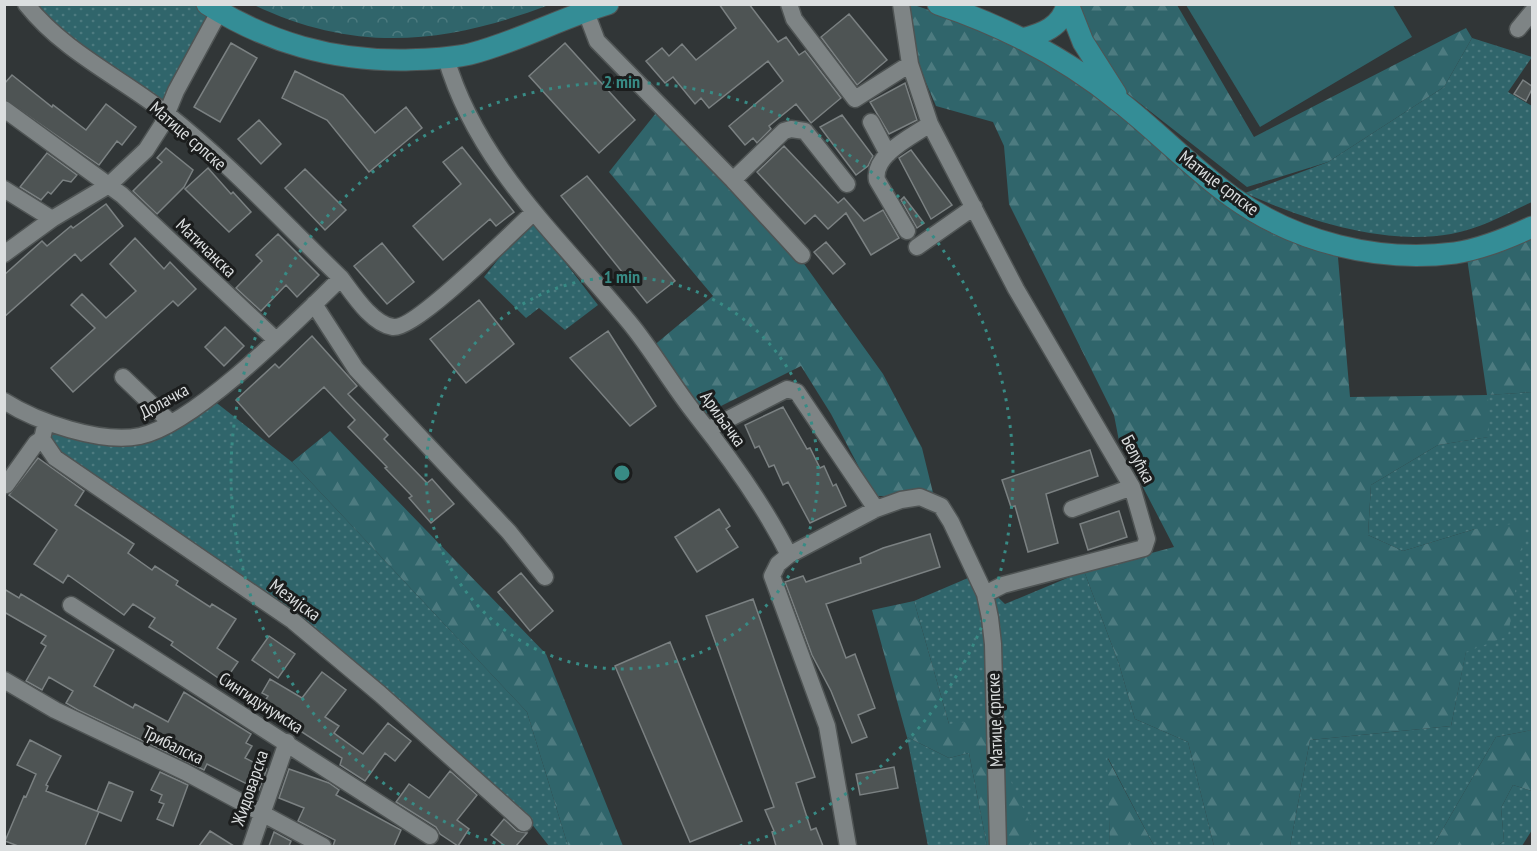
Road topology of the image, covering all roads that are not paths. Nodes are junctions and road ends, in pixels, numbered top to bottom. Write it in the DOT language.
graph roads {
  1 [pos="26,4"];
  2 [pos="608,4"];
  3 [pos="789,4"];
  4 [pos="902,4"];
  5 [pos="938,4"];
  6 [pos="213,8"];
  7 [pos="586,12"];
  8 [pos="1069,12"];
  9 [pos="1533,12"];
  10 [pos="1518,29"];
  11 [pos="1022,39"];
  12 [pos="446,58"];
  13 [pos="1059,59"];
  14 [pos="910,64"];
  15 [pos="1121,102"];
  16 [pos="4,109"];
  17 [pos="167,114"];
  18 [pos="871,122"];
  19 [pos="930,124"];
  20 [pos="888,154"];
  21 [pos="733,180"];
  22 [pos="847,184"];
  23 [pos="109,185"];
  24 [pos="4,189"];
  25 [pos="974,207"];
  26 [pos="534,212"];
  27 [pos="52,219"];
  28 [pos="1533,227"];
  29 [pos="907,231"];
  30 [pos="917,248"];
  31 [pos="4,254"];
  32 [pos="802,255"];
  33 [pos="341,278"];
  34 [pos="314,304"];
  35 [pos="276,340"];
  36 [pos="123,377"];
  37 [pos="4,401"];
  38 [pos="46,422"];
  39 [pos="171,423"];
  40 [pos="709,429"];
  41 [pos="42,439"];
  42 [pos="6,484"];
  43 [pos="1132,487"];
  44 [pos="876,509"];
  45 [pos="1072,509"];
  46 [pos="789,555"];
  47 [pos="545,577"];
  48 [pos="985,594"];
  49 [pos="70,605"];
  50 [pos="4,680"];
  51 [pos="287,742"];
  52 [pos="261,812"];
  53 [pos="524,823"];
  54 [pos="430,836"];
  55 [pos="250,846"];
  56 [pos="323,846"];
  57 [pos="848,846"];
  58 [pos="998,846"];
  1 -- 17 [label="street, Матице српске"];
  2 -- 7 [label="main road"];
  3 -- 14 [label="street"];
  4 -- 14 [label="street, Белућка"];
  5 -- 11 [label="main road, Матице српске"];
  6 -- 12 [label="main road"];
  6 -- 17 [label="street"];
  7 -- 12 [label="main road"];
  7 -- 21 [label="street"];
  8 -- 11 [label="main road"];
  8 -- 13 [label="main road"];
  8 -- 15 [label="main road"];
  9 -- 10 [label="street"];
  11 -- 13 [label="main road, Матице српске"];
  12 -- 26 [label="street, Ариљачка"];
  13 -- 15 [label="main road, Матице српске"];
  14 -- 19 [label="street, Белућка"];
  15 -- 28 [label="main road, Матице српске"];
  16 -- 23 [label="street, Матичанска"];
  17 -- 23 [label="street"];
  17 -- 33 [label="street, Матице српске"];
  18 -- 20 [label="street"];
  19 -- 20 [label="street"];
  19 -- 25 [label="street, Белућка"];
  20 -- 29 [label="street"];
  21 -- 22 [label="street"];
  21 -- 32 [label="street"];
  23 -- 27 [label="street"];
  23 -- 35 [label="street, Матичанска"];
  24 -- 27 [label="street"];
  25 -- 30 [label="street"];
  25 -- 43 [label="street, Белућка"];
  26 -- 33 [label="street"];
  26 -- 40 [label="street, Ариљачка"];
  27 -- 31 [label="street"];
  33 -- 34 [label="street, Долачка"];
  34 -- 35 [label="street, Долачка"];
  34 -- 47 [label="street"];
  35 -- 39 [label="street, Долачка"];
  36 -- 39 [label="street"];
  37 -- 38 [label="street, Долачка"];
  38 -- 39 [label="street, Долачка"];
  38 -- 41 [label="street"];
  40 -- 44 [label="street"];
  40 -- 46 [label="street, Ариљачка"];
  41 -- 42 [label="street"];
  41 -- 53 [label="street, Мезијска"];
  43 -- 45 [label="street"];
  43 -- 48 [label="street, Белућка"];
  44 -- 46 [label="street"];
  44 -- 48 [label="street"];
  46 -- 57 [label="street"];
  48 -- 58 [label="street, Матице српске"];
  49 -- 51 [label="street, Сингидунумска"];
  50 -- 52 [label="street, Трибалска"];
  51 -- 52 [label="street, Жидоварска"];
  51 -- 54 [label="street, Сингидунумска"];
  52 -- 55 [label="street, Жидоварска"];
  52 -- 56 [label="street, Трибалска"];
}
